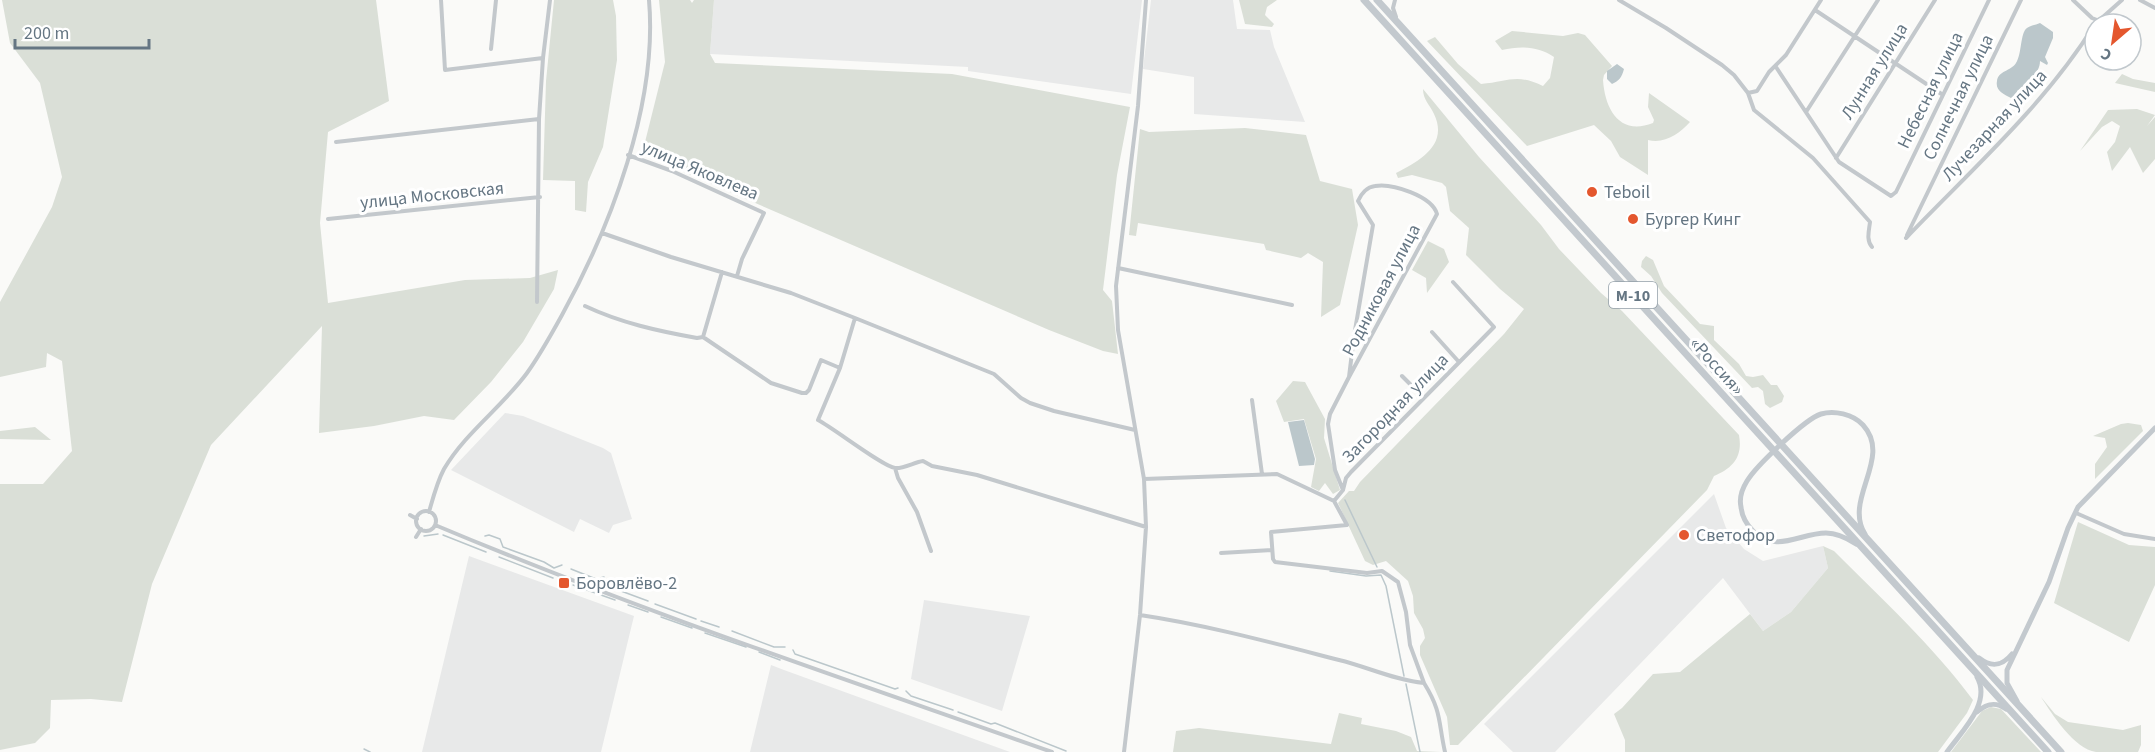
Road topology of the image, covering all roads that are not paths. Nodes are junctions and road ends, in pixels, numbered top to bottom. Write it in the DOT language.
graph roads {
  1 [pos="441,0"];
  2 [pos="496,0"];
  3 [pos="549,0"];
  4 [pos="649,0"];
  5 [pos="1146,0"];
  6 [pos="1364,0"];
  7 [pos="1377,0"];
  8 [pos="1395,0"];
  9 [pos="1619,0"];
  10 [pos="1821,0"];
  11 [pos="1878,0"];
  12 [pos="1935,0"];
  13 [pos="1989,0"];
  14 [pos="2021,0"];
  15 [pos="2073,0"];
  16 [pos="2122,0"];
  17 [pos="2140,0"];
  18 [pos="2155,8"];
  19 [pos="1815,10"];
  20 [pos="2086,12"];
  21 [pos="2108,12"];
  22 [pos="1400,26"];
  23 [pos="1855,36"];
  24 [pos="2083,44"];
  25 [pos="491,49"];
  26 [pos="543,58"];
  27 [pos="1895,63"];
  28 [pos="1776,67"];
  29 [pos="1748,93"];
  30 [pos="1943,94"];
  31 [pos="1806,112"];
  32 [pos="539,119"];
  33 [pos="336,142"];
  34 [pos="628,155"];
  35 [pos="1836,158"];
  36 [pos="540,197"];
  37 [pos="328,219"];
  38 [pos="603,233"];
  39 [pos="1906,238"];
  40 [pos="1872,247"];
  41 [pos="1118,268"];
  42 [pos="722,272"];
  43 [pos="737,276"];
  44 [pos="1453,282"];
  45 [pos="537,302"];
  46 [pos="1292,305"];
  47 [pos="585,306"];
  48 [pos="855,318"];
  49 [pos="1432,332"];
  50 [pos="703,337"];
  51 [pos="1459,362"];
  52 [pos="840,368"];
  53 [pos="1402,375"];
  54 [pos="1349,376"];
  55 [pos="1424,398"];
  56 [pos="1252,400"];
  57 [pos="2155,428"];
  58 [pos="1135,430"];
  59 [pos="896,468"];
  60 [pos="1262,474"];
  61 [pos="1144,479"];
  62 [pos="1343,490"];
  63 [pos="1334,501"];
  64 [pos="429,512"];
  65 [pos="2075,512"];
  66 [pos="410,515"];
  67 [pos="417,519"];
  68 [pos="435,525"];
  69 [pos="1146,527"];
  70 [pos="421,529"];
  71 [pos="416,537"];
  72 [pos="2155,539"];
  73 [pos="1873,546"];
  74 [pos="1272,550"];
  75 [pos="931,551"];
  76 [pos="1867,552"];
  77 [pos="1221,553"];
  78 [pos="1140,615"];
  79 [pos="2018,645"];
  80 [pos="1966,648"];
  81 [pos="1972,668"];
  82 [pos="1424,683"];
  83 [pos="2023,711"];
  84 [pos="1973,715"];
  85 [pos="2016,717"];
  86 [pos="1052,752"];
  87 [pos="1124,752"];
  88 [pos="1445,752"];
  89 [pos="1947,752"];
  90 [pos="2048,752"];
  91 [pos="2061,752"];
  1 -- 26 [label="street"];
  2 -- 25 [label="street"];
  3 -- 26 [label="street"];
  4 -- 34 [label="street"];
  5 -- 41 [label="street"];
  6 -- 76 [label="highway, «Россия» / М-10"];
  7 -- 22 [label="highway, «Россия» / М-10"];
  8 -- 22 [label="street"];
  9 -- 29 [label="street"];
  10 -- 19 [label="street"];
  11 -- 23 [label="street"];
  12 -- 27 [label="street, Лунная улица"];
  13 -- 30 [label="street, Небесная улица"];
  14 -- 39 [label="street, Солнечная улица"];
  15 -- 20 [label="street"];
  16 -- 21 [label="street, Лучезарная улица"];
  17 -- 18 [label="street"];
  19 -- 23 [label="street"];
  19 -- 28 [label="street"];
  22 -- 73 [label="highway, «Россия» / М-10"];
  23 -- 27 [label="street"];
  23 -- 31 [label="street"];
  24 -- 39 [label="street, Лучезарная улица"];
  26 -- 32 [label="street"];
  27 -- 30 [label="street"];
  27 -- 35 [label="street, Лунная улица"];
  28 -- 29 [label="street"];
  28 -- 31 [label="street"];
  29 -- 40 [label="street"];
  30 -- 35 [label="street, Небесная улица"];
  31 -- 35 [label="street"];
  32 -- 33 [label="street"];
  32 -- 36 [label="street"];
  34 -- 38 [label="street"];
  34 -- 43 [label="street, улица Яковлева"];
  36 -- 37 [label="street, улица Московская"];
  36 -- 45 [label="street"];
  38 -- 42 [label="street"];
  38 -- 64 [label="street"];
  41 -- 46 [label="street"];
  41 -- 58 [label="street"];
  42 -- 43 [label="street"];
  42 -- 50 [label="street"];
  43 -- 48 [label="street"];
  44 -- 51 [label="street, Загородная улица"];
  47 -- 50 [label="street"];
  48 -- 52 [label="street"];
  48 -- 58 [label="street"];
  49 -- 51 [label="street"];
  50 -- 52 [label="street"];
  51 -- 55 [label="street, Загородная улица"];
  52 -- 59 [label="street"];
  53 -- 55 [label="street"];
  54 -- 54 [label="street, Родниковая улица"];
  54 -- 62 [label="street, Родниковая улица"];
  55 -- 62 [label="street, Загородная улица"];
  56 -- 60 [label="street"];
  57 -- 65 [label="main road"];
  58 -- 61 [label="street"];
  59 -- 69 [label="street"];
  59 -- 75 [label="street"];
  60 -- 61 [label="street"];
  60 -- 63 [label="street"];
  61 -- 69 [label="street"];
  62 -- 63 [label="street, Загородная улица"];
  63 -- 74 [label="street"];
  64 -- 67 [label="street"];
  64 -- 68 [label="street"];
  65 -- 72 [label="street"];
  65 -- 79 [label="main road"];
  66 -- 67 [label="street"];
  67 -- 70 [label="street"];
  68 -- 70 [label="street"];
  68 -- 86 [label="street"];
  69 -- 78 [label="street"];
  70 -- 71 [label="street"];
  73 -- 76 [label="main road"];
  73 -- 80 [label="highway, «Россия» / М-10"];
  74 -- 77 [label="street"];
  74 -- 82 [label="street"];
  76 -- 81 [label="highway, «Россия» / М-10"];
  78 -- 82 [label="street"];
  78 -- 87 [label="street"];
  79 -- 80 [label="main road"];
  79 -- 83 [label="main road"];
  80 -- 83 [label="highway, «Россия» / М-10"];
  81 -- 84 [label="main road"];
  81 -- 85 [label="highway, «Россия» / М-10"];
  82 -- 88 [label="street"];
  83 -- 91 [label="highway, «Россия» / М-10"];
  84 -- 85 [label="main road"];
  84 -- 89 [label="main road"];
  85 -- 90 [label="highway, «Россия» / М-10"];
}
